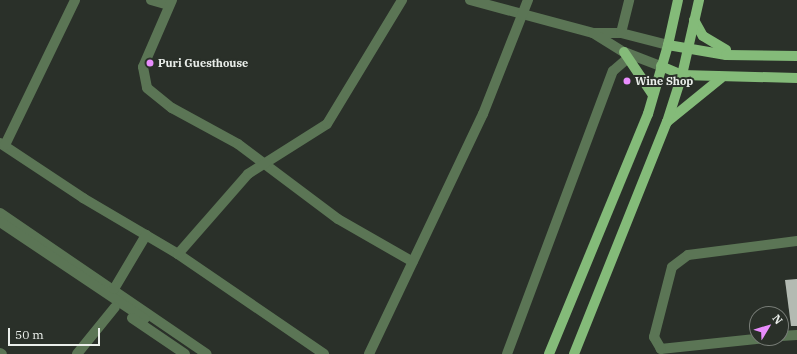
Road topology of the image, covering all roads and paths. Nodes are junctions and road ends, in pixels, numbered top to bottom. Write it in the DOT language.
graph roads {
  1 [pos="75,0"];
  2 [pos="151,0"];
  3 [pos="402,0"];
  4 [pos="470,0"];
  5 [pos="528,0"];
  6 [pos="629,0"];
  7 [pos="678,0"];
  8 [pos="699,0"];
  9 [pos="170,2"];
  10 [pos="522,16"];
  11 [pos="694,20"];
  12 [pos="593,33"];
  13 [pos="621,33"];
  14 [pos="668,45"];
  15 [pos="688,48"];
  16 [pos="625,55"];
  17 [pos="744,55"];
  18 [pos="797,56"];
  19 [pos="662,66"];
  20 [pos="682,75"];
  21 [pos="721,78"];
  22 [pos="797,78"];
  23 [pos="654,95"];
  24 [pos="667,122"];
  25 [pos="2,144"];
  26 [pos="264,163"];
  27 [pos="0,214"];
  28 [pos="0,222"];
  29 [pos="0,231"];
  30 [pos="146,235"];
  31 [pos="797,241"];
  32 [pos="178,254"];
  33 [pos="413,262"];
  34 [pos="114,289"];
  35 [pos="115,307"];
  36 [pos="749,340"];
  37 [pos="77,354"];
  38 [pos="185,354"];
  39 [pos="195,354"];
  40 [pos="207,354"];
  41 [pos="324,354"];
  42 [pos="369,354"];
  43 [pos="507,354"];
  44 [pos="549,354"];
  45 [pos="574,354"];
  1 -- 25 [label="street"];
  2 -- 9 [label="street"];
  3 -- 26 [label="street"];
  4 -- 10 [label="street"];
  5 -- 10 [label="street"];
  6 -- 13 [label="street"];
  7 -- 14 [label="main road"];
  8 -- 11 [label="main road"];
  9 -- 26 [label="street"];
  10 -- 12 [label="street"];
  10 -- 33 [label="street"];
  11 -- 15 [label="main road"];
  11 -- 17 [label="main road"];
  12 -- 13 [label="street"];
  12 -- 16 [label="street"];
  13 -- 14 [label="street"];
  14 -- 15 [label="main road"];
  14 -- 19 [label="main road"];
  15 -- 17 [label="main road"];
  15 -- 20 [label="main road"];
  16 -- 19 [label="street"];
  16 -- 23 [label="main road"];
  16 -- 43 [label="street"];
  17 -- 18 [label="main road"];
  19 -- 20 [label="main road"];
  19 -- 23 [label="main road"];
  20 -- 21 [label="main road"];
  20 -- 24 [label="main road"];
  21 -- 22 [label="main road"];
  21 -- 24 [label="main road"];
  23 -- 44 [label="main road"];
  24 -- 45 [label="main road"];
  25 -- 30 [label="street"];
  26 -- 32 [label="street"];
  26 -- 33 [label="street"];
  27 -- 34 [label="street"];
  28 -- 39 [label="street"];
  29 -- 35 [label="street"];
  30 -- 32 [label="street"];
  30 -- 34 [label="street"];
  31 -- 36 [label="street"];
  32 -- 41 [label="street"];
  33 -- 42 [label="street"];
  34 -- 40 [label="street"];
  35 -- 37 [label="street"];
  35 -- 38 [label="street"];
}
